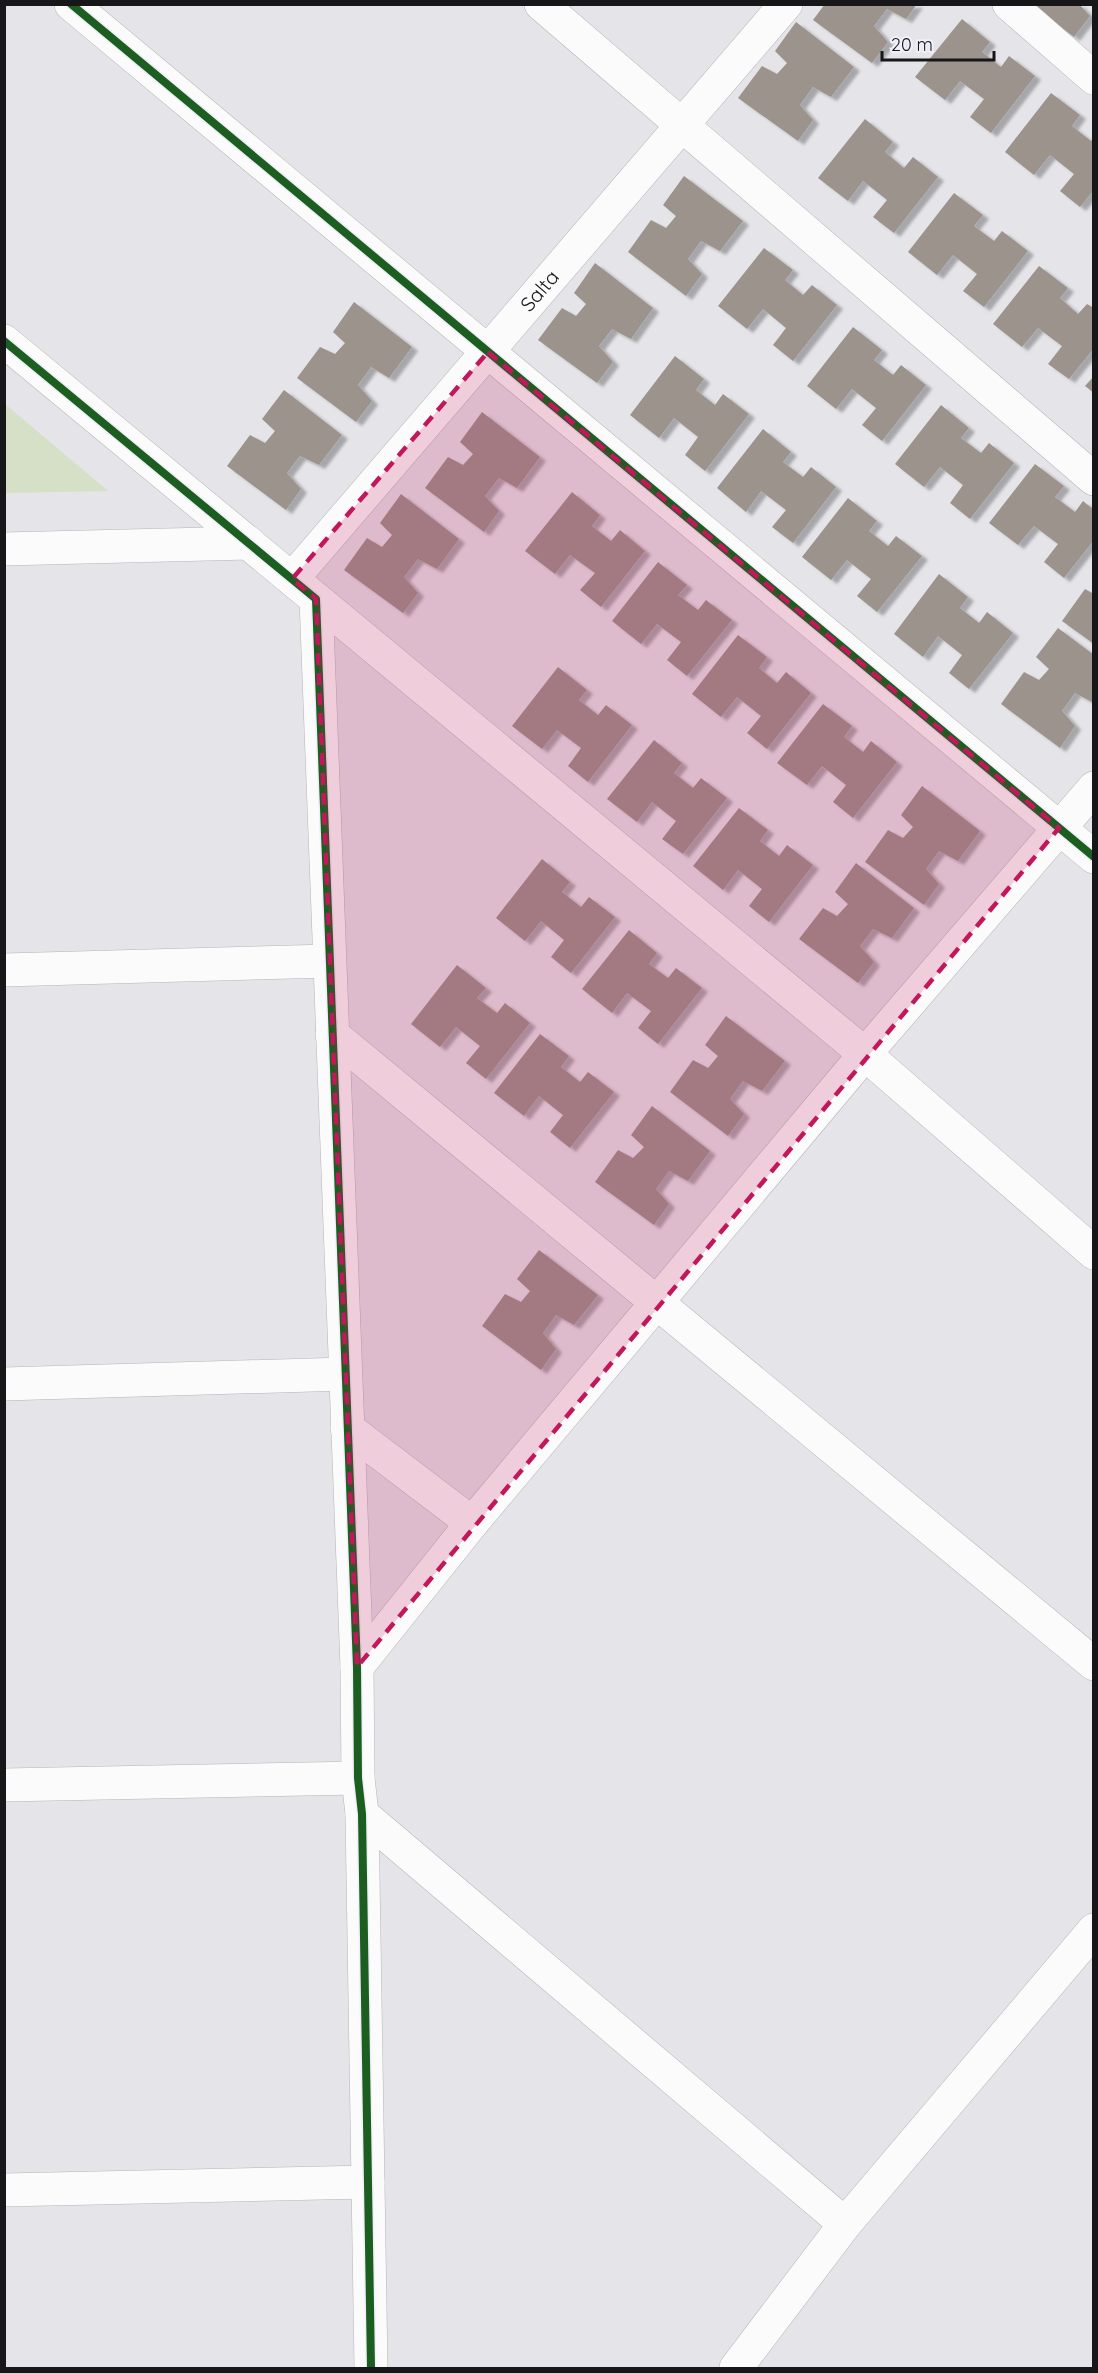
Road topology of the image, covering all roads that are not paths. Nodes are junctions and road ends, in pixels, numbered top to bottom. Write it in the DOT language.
graph roads {
  1 [pos="70,4"];
  2 [pos="541,4"];
  3 [pos="786,4"];
  4 [pos="1009,4"];
  5 [pos="1094,78"];
  6 [pos="682,127"];
  7 [pos="4,341"];
  8 [pos="488,352"];
  9 [pos="1094,479"];
  10 [pos="249,543"];
  11 [pos="4,549"];
  12 [pos="304,589"];
  13 [pos="1094,788"];
  14 [pos="1059,828"];
  15 [pos="1094,857"];
  16 [pos="329,961"];
  17 [pos="4,970"];
  18 [pos="332,1034"];
  19 [pos="865,1054"];
  20 [pos="1094,1253"];
  21 [pos="658,1302"];
  22 [pos="345,1374"];
  23 [pos="4,1384"];
  24 [pos="347,1428"];
  25 [pos="472,1523"];
  26 [pos="1094,1664"];
  27 [pos="357,1667"];
  28 [pos="358,1778"];
  29 [pos="4,1785"];
  30 [pos="362,1814"];
  31 [pos="1094,1930"];
  32 [pos="368,2182"];
  33 [pos="4,2190"];
  34 [pos="845,2224"];
  35 [pos="372,2368"];
  36 [pos="736,2368"];
  1 -- 8 [label="street"];
  2 -- 6 [label="street"];
  3 -- 6 [label="street, Salta"];
  4 -- 5 [label="street"];
  6 -- 8 [label="street, Salta"];
  6 -- 9 [label="street"];
  7 -- 10 [label="street"];
  8 -- 12 [label="street, Salta"];
  8 -- 14 [label="street"];
  10 -- 11 [label="street"];
  10 -- 12 [label="street"];
  12 -- 16 [label="street"];
  12 -- 19 [label="street"];
  13 -- 14 [label="street"];
  14 -- 15 [label="street"];
  14 -- 19 [label="street"];
  16 -- 17 [label="street"];
  16 -- 18 [label="street"];
  18 -- 21 [label="street"];
  18 -- 22 [label="street"];
  19 -- 20 [label="street"];
  19 -- 21 [label="street"];
  21 -- 25 [label="street"];
  21 -- 26 [label="street"];
  22 -- 23 [label="street"];
  22 -- 24 [label="street"];
  24 -- 25 [label="street"];
  24 -- 27 [label="street"];
  25 -- 27 [label="street"];
  27 -- 28 [label="street"];
  28 -- 29 [label="street"];
  28 -- 30 [label="street"];
  30 -- 32 [label="street"];
  30 -- 34 [label="street"];
  31 -- 34 [label="street"];
  32 -- 33 [label="street"];
  32 -- 35 [label="street"];
  34 -- 36 [label="street"];
}
